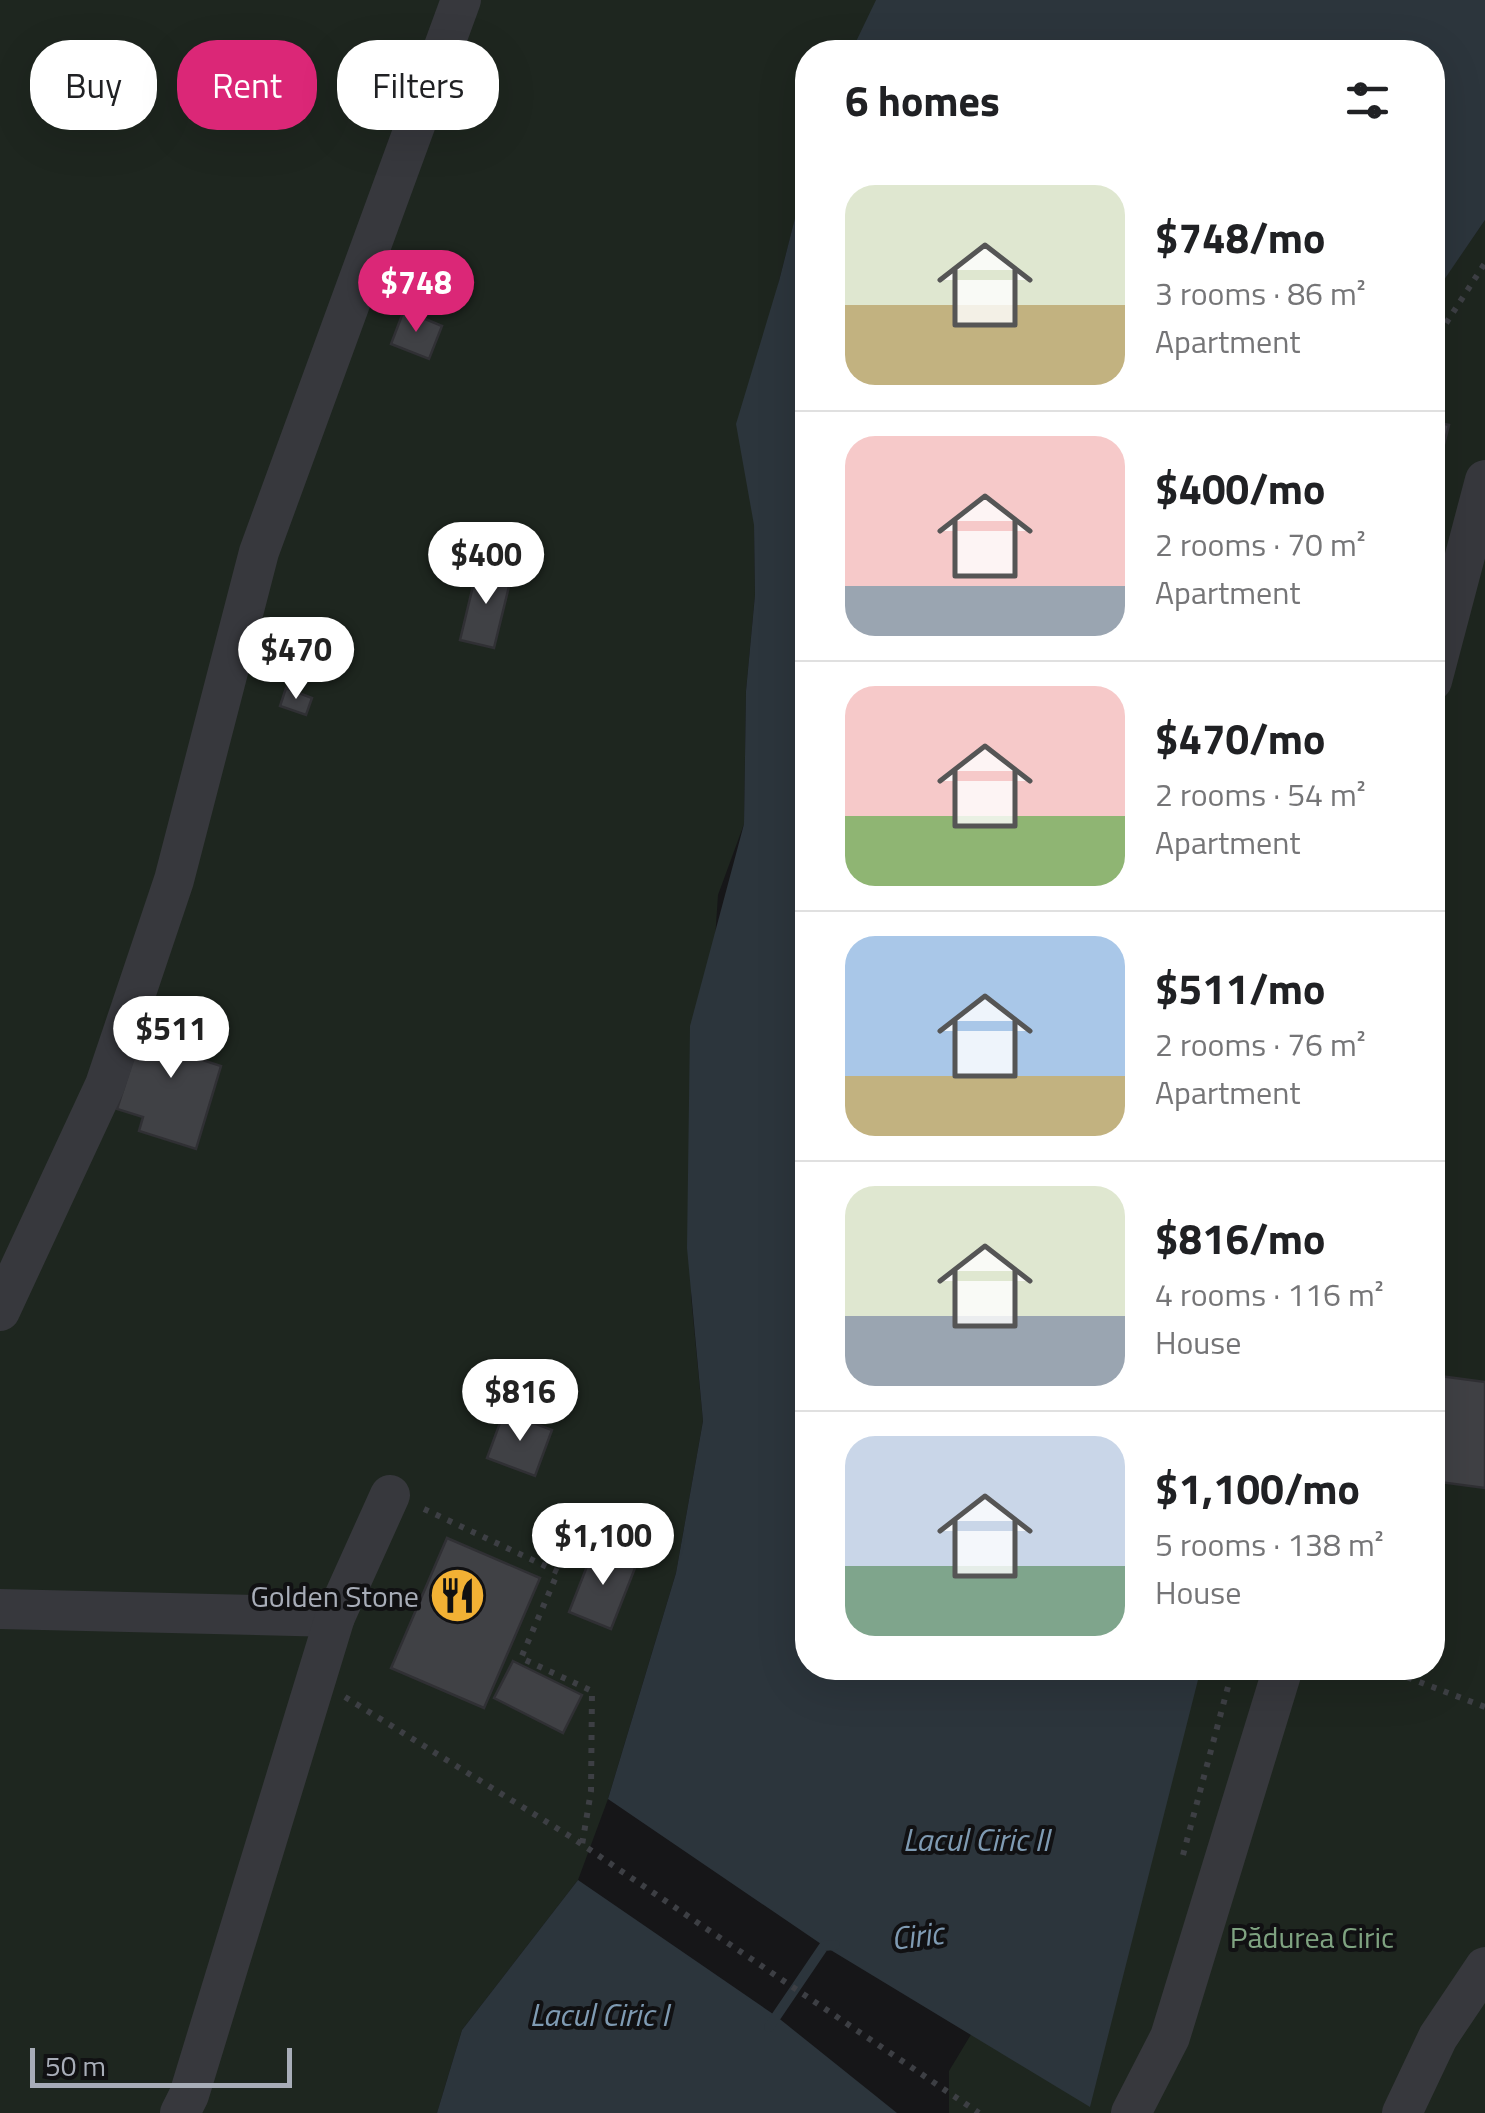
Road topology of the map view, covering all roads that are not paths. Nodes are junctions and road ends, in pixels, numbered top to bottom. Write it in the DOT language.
graph roads {
  1 [pos="460,0"];
  2 [pos="1485,480"];
  3 [pos="1445,632"];
  4 [pos="0,1311"];
  5 [pos="403,1500"];
  6 [pos="0,1609"];
  7 [pos="335,1617"];
  8 [pos="1279,1680"];
  9 [pos="1485,1967"];
  10 [pos="180,2113"];
  11 [pos="1131,2113"];
  12 [pos="1402,2113"];
  1 -- 4 [label="street"];
  2 -- 3 [label="street"];
  5 -- 7 [label="street"];
  6 -- 7 [label="street"];
  7 -- 10 [label="street"];
  8 -- 11 [label="street"];
  9 -- 12 [label="street"];
}
